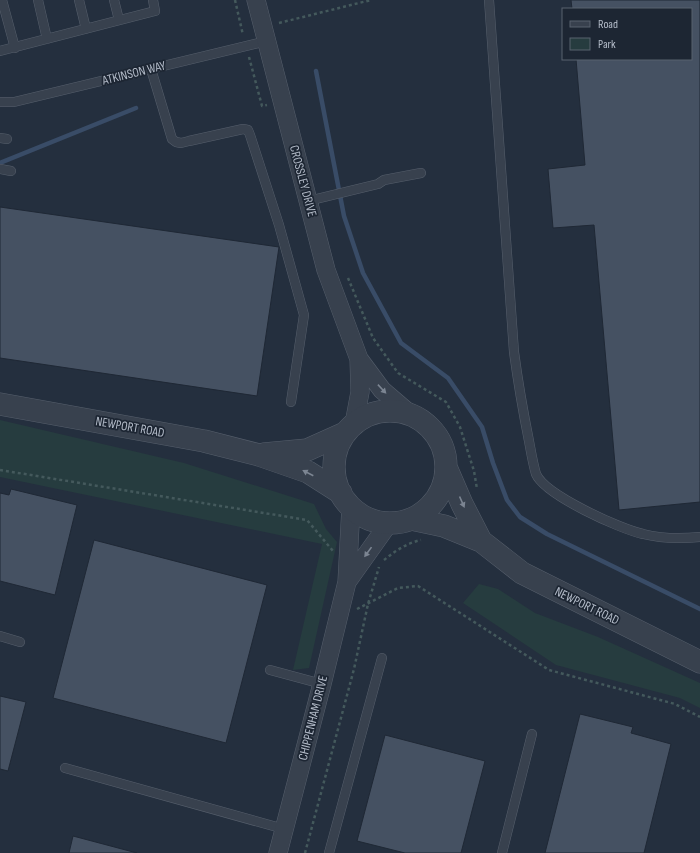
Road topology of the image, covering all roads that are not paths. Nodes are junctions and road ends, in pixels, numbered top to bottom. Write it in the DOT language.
graph roads {
  1 [pos="2,0"];
  2 [pos="38,0"];
  3 [pos="79,0"];
  4 [pos="114,0"];
  5 [pos="152,0"];
  6 [pos="256,0"];
  7 [pos="489,0"];
  8 [pos="119,20"];
  9 [pos="86,29"];
  10 [pos="273,35"];
  11 [pos="47,39"];
  12 [pos="15,48"];
  13 [pos="0,51"];
  14 [pos="151,69"];
  15 [pos="0,102"];
  16 [pos="0,169"];
  17 [pos="11,171"];
  18 [pos="421,173"];
  19 [pos="308,201"];
  20 [pos="359,359"];
  21 [pos="291,402"];
  22 [pos="0,404"];
  23 [pos="410,414"];
  24 [pos="350,429"];
  25 [pos="259,455"];
  26 [pos="446,467"];
  27 [pos="346,500"];
  28 [pos="411,519"];
  29 [pos="389,523"];
  30 [pos="700,536"];
  31 [pos="481,540"];
  32 [pos="347,582"];
  33 [pos="0,636"];
  34 [pos="20,642"];
  35 [pos="382,658"];
  36 [pos="700,662"];
  37 [pos="270,670"];
  38 [pos="322,684"];
  39 [pos="532,734"];
  40 [pos="65,768"];
  41 [pos="284,829"];
  42 [pos="278,853"];
  43 [pos="329,853"];
  44 [pos="502,853"];
  1 -- 12 [label="lane"];
  2 -- 11 [label="lane"];
  3 -- 9 [label="lane"];
  4 -- 8 [label="lane"];
  5 -- 8 [label="lane"];
  6 -- 10 [label="street, CROSSLEY DRIVE"];
  7 -- 30 [label="lane"];
  8 -- 9 [label="lane"];
  9 -- 11 [label="lane"];
  10 -- 14 [label="lane, ATKINSON WAY"];
  10 -- 19 [label="street, CROSSLEY DRIVE"];
  11 -- 12 [label="lane"];
  12 -- 13 [label="lane"];
  14 -- 15 [label="lane, ATKINSON WAY"];
  14 -- 21 [label="lane"];
  16 -- 17 [label="lane"];
  18 -- 19 [label="lane"];
  19 -- 20 [label="street, CROSSLEY DRIVE"];
  20 -- 23 [label="street, CROSSLEY DRIVE, one-way"];
  20 -- 24 [label="street, CROSSLEY DRIVE"];
  22 -- 25 [label="street, NEWPORT ROAD"];
  23 -- 24 [label="street"];
  23 -- 26 [label="street"];
  24 -- 25 [label="street, NEWPORT ROAD"];
  24 -- 27 [label="street"];
  27 -- 25 [label="street, NEWPORT ROAD, one-way"];
  26 -- 28 [label="street"];
  26 -- 31 [label="street, NEWPORT ROAD, one-way"];
  27 -- 29 [label="street"];
  27 -- 32 [label="street, CHIPPENHAM DRIVE"];
  28 -- 29 [label="street"];
  28 -- 31 [label="street, NEWPORT ROAD"];
  29 -- 32 [label="street, CHIPPENHAM DRIVE, one-way"];
  31 -- 36 [label="street, NEWPORT ROAD"];
  32 -- 38 [label="street, CHIPPENHAM DRIVE"];
  33 -- 34 [label="lane"];
  35 -- 43 [label="lane"];
  37 -- 38 [label="lane"];
  38 -- 41 [label="street, CHIPPENHAM DRIVE"];
  39 -- 44 [label="lane"];
  40 -- 41 [label="lane"];
  41 -- 42 [label="street, CHIPPENHAM DRIVE"];
}
